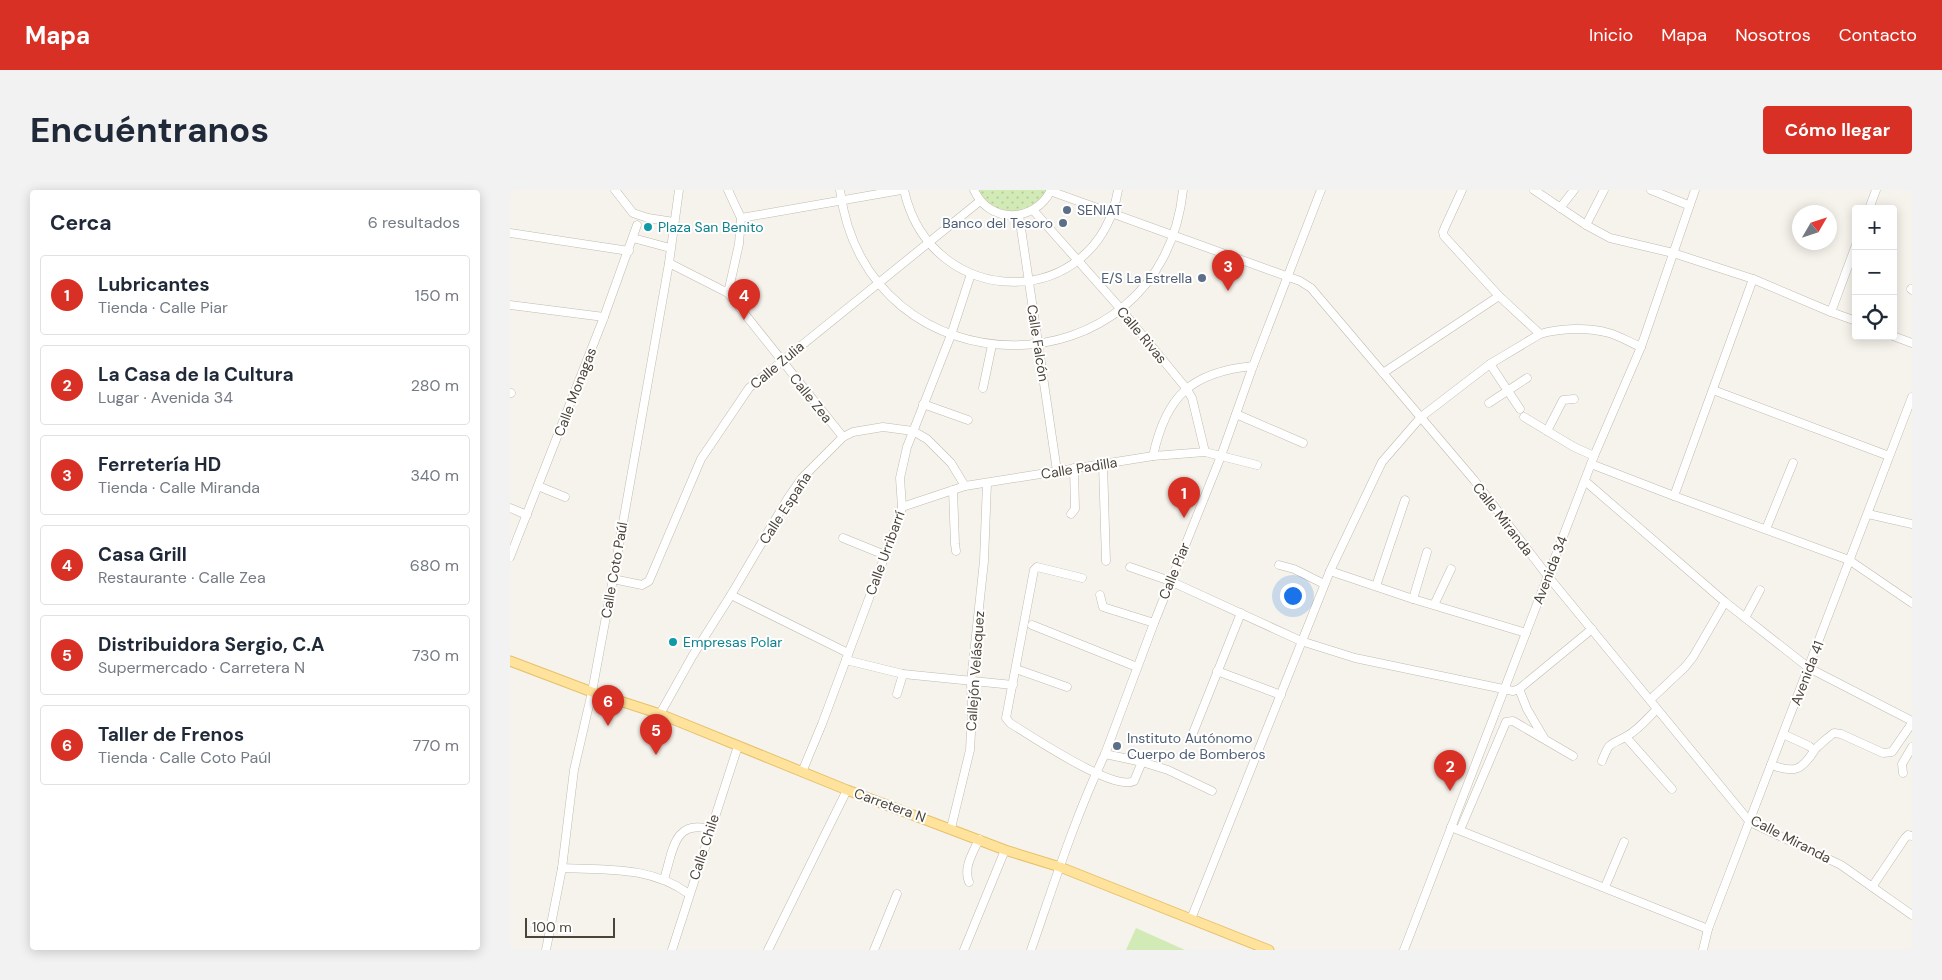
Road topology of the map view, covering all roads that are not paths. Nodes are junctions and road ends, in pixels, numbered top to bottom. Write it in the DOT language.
graph roads {
  1 [pos="615,190"];
  2 [pos="678,190"];
  3 [pos="728,190"];
  4 [pos="840,190"];
  5 [pos="902,190"];
  6 [pos="974,190"];
  7 [pos="1051,190"];
  8 [pos="1118,190"];
  9 [pos="1183,190"];
  10 [pos="1320,190"];
  11 [pos="1462,190"];
  12 [pos="1534,190"];
  13 [pos="1574,190"];
  14 [pos="1604,190"];
  15 [pos="1651,190"];
  16 [pos="1695,190"];
  17 [pos="1876,190"];
  18 [pos="841,200"];
  19 [pos="980,201"];
  20 [pos="1688,205"];
  21 [pos="1871,205"];
  22 [pos="1560,208"];
  23 [pos="1034,210"];
  24 [pos="633,213"];
  25 [pos="1112,213"];
  26 [pos="1019,215"];
  27 [pos="648,218"];
  28 [pos="741,218"];
  29 [pos="674,222"];
  30 [pos="637,225"];
  31 [pos="1586,225"];
  32 [pos="510,233"];
  33 [pos="1173,235"];
  34 [pos="633,238"];
  35 [pos="928,242"];
  36 [pos="670,248"];
  37 [pos="629,250"];
  38 [pos="1854,250"];
  39 [pos="1673,254"];
  40 [pos="1078,260"];
  41 [pos="669,263"];
  42 [pos="971,274"];
  43 [pos="1287,277"];
  44 [pos="1753,279"];
  45 [pos="1029,281"];
  46 [pos="878,283"];
  47 [pos="728,293"];
  48 [pos="1499,296"];
  49 [pos="510,305"];
  50 [pos="1120,308"];
  51 [pos="1831,312"];
  52 [pos="604,317"];
  53 [pos="1852,320"];
  54 [pos="1540,334"];
  55 [pos="951,335"];
  56 [pos="1897,337"];
  57 [pos="1912,343"];
  58 [pos="1038,344"];
  59 [pos="992,345"];
  60 [pos="1641,347"];
  61 [pos="781,361"];
  62 [pos="1490,364"];
  63 [pos="1253,366"];
  64 [pos="1383,373"];
  65 [pos="1527,378"];
  66 [pos="983,388"];
  67 [pos="1186,388"];
  68 [pos="1713,390"];
  69 [pos="1507,391"];
  70 [pos="1912,397"];
  71 [pos="1574,399"];
  72 [pos="1489,402"];
  73 [pos="924,404"];
  74 [pos="1520,409"];
  75 [pos="1236,414"];
  76 [pos="1524,417"];
  77 [pos="1421,418"];
  78 [pos="968,420"];
  79 [pos="913,430"];
  80 [pos="1547,431"];
  81 [pos="843,437"];
  82 [pos="1303,444"];
  83 [pos="1205,452"];
  84 [pos="1153,456"];
  85 [pos="1221,456"];
  86 [pos="1889,456"];
  87 [pos="1593,460"];
  88 [pos="1793,463"];
  89 [pos="1103,464"];
  90 [pos="1257,464"];
  91 [pos="1074,468"];
  92 [pos="1057,471"];
  93 [pos="1585,480"];
  94 [pos="987,483"];
  95 [pos="538,486"];
  96 [pos="965,486"];
  97 [pos="953,490"];
  98 [pos="1674,496"];
  99 [pos="565,497"];
  100 [pos="1404,500"];
  101 [pos="902,507"];
  102 [pos="510,508"];
  103 [pos="527,514"];
  104 [pos="1071,514"];
  105 [pos="1868,514"];
  106 [pos="1912,524"];
  107 [pos="1766,529"];
  108 [pos="843,538"];
  109 [pos="956,552"];
  110 [pos="1427,552"];
  111 [pos="885,555"];
  112 [pos="510,557"];
  113 [pos="1849,560"];
  114 [pos="1106,561"];
  115 [pos="1279,565"];
  116 [pos="1130,567"];
  117 [pos="1451,569"];
  118 [pos="1330,570"];
  119 [pos="1548,576"];
  120 [pos="1082,578"];
  121 [pos="613,579"];
  122 [pos="1170,581"];
  123 [pos="1324,584"];
  124 [pos="1376,586"];
  125 [pos="1760,590"];
  126 [pos="731,595"];
  127 [pos="1100,595"];
  128 [pos="1413,599"];
  129 [pos="1725,602"];
  130 [pos="1912,603"];
  131 [pos="1434,605"];
  132 [pos="1241,613"];
  133 [pos="1746,616"];
  134 [pos="1154,623"];
  135 [pos="1032,625"];
  136 [pos="1592,629"];
  137 [pos="1526,633"];
  138 [pos="1301,641"];
  139 [pos="847,657"];
  140 [pos="510,661"];
  141 [pos="1137,667"];
  142 [pos="1809,668"];
  143 [pos="1016,669"];
  144 [pos="1217,672"];
  145 [pos="903,674"];
  146 [pos="971,682"];
  147 [pos="1013,685"];
  148 [pos="1067,688"];
  149 [pos="1519,689"];
  150 [pos="1504,690"];
  151 [pos="592,692"];
  152 [pos="897,694"];
  153 [pos="1281,695"];
  154 [pos="1650,700"];
  155 [pos="1657,709"];
  156 [pos="660,714"];
  157 [pos="1912,722"];
  158 [pos="1783,734"];
  159 [pos="1626,737"];
  160 [pos="1191,738"];
  161 [pos="1545,738"];
  162 [pos="738,746"];
  163 [pos="1912,747"];
  164 [pos="1814,750"];
  165 [pos="1105,754"];
  166 [pos="1573,756"];
  167 [pos="1602,761"];
  168 [pos="1142,762"];
  169 [pos="1772,765"];
  170 [pos="802,772"];
  171 [pos="1903,773"];
  172 [pos="1096,774"];
  173 [pos="1672,789"];
  174 [pos="846,790"];
  175 [pos="1212,791"];
  176 [pos="1750,822"];
  177 [pos="1451,827"];
  178 [pos="951,828"];
  179 [pos="710,829"];
  180 [pos="1460,830"];
  181 [pos="1912,836"];
  182 [pos="979,839"];
  183 [pos="1624,842"];
  184 [pos="1005,850"];
  185 [pos="1060,867"];
  186 [pos="562,868"];
  187 [pos="664,879"];
  188 [pos="969,882"];
  189 [pos="1605,887"];
  190 [pos="1872,888"];
  191 [pos="689,894"];
  192 [pos="897,894"];
  193 [pos="1912,915"];
  194 [pos="1191,919"];
  195 [pos="1708,929"];
  196 [pos="546,950"];
  197 [pos="672,950"];
  198 [pos="768,950"];
  199 [pos="874,950"];
  200 [pos="964,950"];
  201 [pos="1030,950"];
  202 [pos="1269,950"];
  203 [pos="1404,950"];
  204 [pos="1702,950"];
  1 -- 24 [label="street"];
  2 -- 29 [label="street, Calle Coto Paúl"];
  3 -- 28 [label="street"];
  4 -- 18 [label="street"];
  5 -- 18 [label="street"];
  5 -- 35 [label="street"];
  6 -- 19 [label="street"];
  7 -- 23 [label="street"];
  7 -- 25 [label="street, Calle Miranda"];
  8 -- 25 [label="street"];
  9 -- 33 [label="street"];
  10 -- 43 [label="street, Calle Piar"];
  11 -- 48 [label="street"];
  12 -- 22 [label="street"];
  13 -- 22 [label="street"];
  14 -- 31 [label="street"];
  15 -- 20 [label="street"];
  16 -- 20 [label="street, Avenida 34"];
  17 -- 21 [label="street"];
  18 -- 28 [label="street"];
  18 -- 46 [label="street"];
  19 -- 26 [label="street"];
  19 -- 35 [label="street, Calle Zulia"];
  20 -- 39 [label="street, Avenida 34"];
  22 -- 31 [label="street"];
  23 -- 26 [label="street"];
  23 -- 40 [label="street, Calle Rivas"];
  24 -- 27 [label="street"];
  24 -- 30 [label="street"];
  25 -- 33 [label="street, Calle Miranda"];
  25 -- 40 [label="street"];
  26 -- 45 [label="street, Calle Falcón"];
  27 -- 29 [label="street"];
  27 -- 30 [label="street"];
  28 -- 47 [label="street"];
  29 -- 36 [label="street, Calle Coto Paúl"];
  30 -- 34 [label="street, Calle Monagas"];
  31 -- 39 [label="street"];
  32 -- 37 [label="street"];
  33 -- 43 [label="street, Calle Miranda"];
  33 -- 50 [label="street"];
  34 -- 36 [label="street"];
  34 -- 37 [label="street, Calle Monagas"];
  35 -- 42 [label="street"];
  35 -- 46 [label="street, Calle Zulia"];
  36 -- 41 [label="street, Calle Coto Paúl"];
  37 -- 52 [label="street, Calle Monagas"];
  38 -- 51 [label="street"];
  39 -- 44 [label="street"];
  39 -- 60 [label="street, Avenida 34"];
  40 -- 45 [label="street"];
  40 -- 50 [label="street, Calle Rivas"];
  41 -- 47 [label="street, Calle Zea"];
  41 -- 121 [label="street, Calle Coto Paúl"];
  42 -- 45 [label="street"];
  42 -- 55 [label="street, Calle Urribarrí"];
  43 -- 63 [label="street, Calle Piar"];
  43 -- 64 [label="street, Calle Miranda"];
  44 -- 51 [label="street"];
  44 -- 68 [label="street"];
  45 -- 58 [label="street, Calle Falcón"];
  46 -- 55 [label="street"];
  46 -- 61 [label="street, Calle Zulia"];
  47 -- 61 [label="street, Calle Zea"];
  48 -- 54 [label="street"];
  48 -- 64 [label="street"];
  49 -- 52 [label="street"];
  50 -- 58 [label="street"];
  50 -- 67 [label="street, Calle Rivas"];
  51 -- 53 [label="street"];
  52 -- 95 [label="street, Calle Monagas"];
  54 -- 60 [label="street"];
  54 -- 62 [label="street"];
  55 -- 59 [label="street"];
  55 -- 73 [label="street, Calle Urribarrí"];
  56 -- 57 [label="street"];
  58 -- 59 [label="street"];
  58 -- 92 [label="street, Calle Falcón"];
  59 -- 66 [label="street"];
  60 -- 87 [label="street, Avenida 34"];
  61 -- 81 [label="street, Calle Zea"];
  61 -- 121 [label="street, Calle Zulia"];
  62 -- 69 [label="street"];
  62 -- 77 [label="street"];
  63 -- 67 [label="street"];
  63 -- 75 [label="street, Calle Piar"];
  64 -- 77 [label="street, Calle Miranda"];
  65 -- 69 [label="street"];
  67 -- 83 [label="street, Calle Rivas"];
  67 -- 84 [label="street"];
  68 -- 86 [label="street"];
  68 -- 98 [label="street"];
  69 -- 72 [label="street"];
  69 -- 74 [label="street"];
  70 -- 86 [label="street, Avenida 41"];
  71 -- 80 [label="street"];
  73 -- 78 [label="street"];
  73 -- 79 [label="street, Calle Urribarrí"];
  75 -- 82 [label="street"];
  75 -- 85 [label="street, Calle Piar"];
  76 -- 80 [label="street"];
  77 -- 118 [label="street"];
  77 -- 119 [label="street, Calle Miranda"];
  79 -- 81 [label="street, Calle España"];
  79 -- 96 [label="street"];
  79 -- 101 [label="street, Calle Urribarrí"];
  80 -- 87 [label="street"];
  81 -- 126 [label="street, Calle España"];
  83 -- 84 [label="street, Calle Padilla"];
  83 -- 85 [label="street, Calle Padilla"];
  84 -- 89 [label="street, Calle Padilla"];
  85 -- 90 [label="street, Calle Padilla"];
  85 -- 122 [label="street, Calle Piar"];
  86 -- 105 [label="street, Avenida 41"];
  87 -- 93 [label="street, Avenida 34"];
  87 -- 98 [label="street"];
  88 -- 107 [label="street"];
  89 -- 91 [label="street, Calle Padilla"];
  89 -- 114 [label="street"];
  91 -- 92 [label="street, Calle Padilla"];
  91 -- 104 [label="street"];
  92 -- 94 [label="street, Calle Padilla"];
  93 -- 119 [label="street, Avenida 34"];
  93 -- 129 [label="street"];
  94 -- 96 [label="street, Calle Padilla"];
  94 -- 146 [label="street, Callejón Velásquez"];
  95 -- 99 [label="street"];
  95 -- 103 [label="street, Calle Monagas"];
  96 -- 97 [label="street, Calle Padilla"];
  97 -- 101 [label="street, Calle Padilla"];
  97 -- 109 [label="street"];
  98 -- 107 [label="street"];
  100 -- 124 [label="street"];
  101 -- 111 [label="street, Calle Urribarrí"];
  102 -- 103 [label="street"];
  103 -- 112 [label="street, Calle Monagas"];
  105 -- 106 [label="street"];
  105 -- 113 [label="street, Avenida 41"];
  107 -- 113 [label="street"];
  108 -- 111 [label="street"];
  110 -- 128 [label="street"];
  111 -- 139 [label="street, Calle Urribarrí"];
  113 -- 130 [label="street"];
  113 -- 142 [label="street, Avenida 41"];
  115 -- 123 [label="street"];
  116 -- 122 [label="street"];
  117 -- 131 [label="street"];
  118 -- 123 [label="street"];
  118 -- 124 [label="street"];
  119 -- 136 [label="street, Calle Miranda"];
  119 -- 137 [label="street, Avenida 34"];
  120 -- 143 [label="street"];
  121 -- 151 [label="street, Calle Coto Paúl"];
  122 -- 132 [label="street"];
  122 -- 134 [label="street, Calle Piar"];
  123 -- 138 [label="street"];
  124 -- 128 [label="street"];
  125 -- 133 [label="street"];
  126 -- 139 [label="street"];
  126 -- 156 [label="street, Calle España"];
  127 -- 134 [label="street"];
  128 -- 131 [label="street"];
  129 -- 133 [label="street"];
  129 -- 154 [label="street"];
  131 -- 137 [label="street"];
  132 -- 138 [label="street"];
  132 -- 144 [label="street"];
  133 -- 142 [label="street"];
  134 -- 141 [label="street, Calle Piar"];
  135 -- 141 [label="street"];
  136 -- 149 [label="street"];
  136 -- 154 [label="street, Calle Miranda"];
  137 -- 150 [label="street, Avenida 34"];
  138 -- 150 [label="street"];
  138 -- 153 [label="street"];
  139 -- 145 [label="street"];
  139 -- 170 [label="street, Calle Urribarrí"];
  140 -- 151 [label="main road, Carretera N"];
  141 -- 165 [label="street, Calle Piar"];
  142 -- 157 [label="street"];
  142 -- 158 [label="street, Avenida 41"];
  143 -- 147 [label="street"];
  143 -- 148 [label="street"];
  144 -- 153 [label="street"];
  144 -- 160 [label="street"];
  145 -- 146 [label="street"];
  145 -- 152 [label="street"];
  146 -- 147 [label="street"];
  146 -- 178 [label="street, Callejón Velásquez"];
  147 -- 172 [label="street"];
  149 -- 150 [label="street"];
  149 -- 161 [label="street"];
  150 -- 177 [label="street, Avenida 34"];
  151 -- 156 [label="main road, Carretera N"];
  151 -- 186 [label="street, Calle Coto Paúl"];
  153 -- 194 [label="street"];
  154 -- 155 [label="street, Calle Miranda"];
  155 -- 159 [label="street"];
  155 -- 176 [label="street, Calle Miranda"];
  156 -- 162 [label="main road, Carretera N"];
  157 -- 164 [label="street"];
  158 -- 164 [label="street"];
  158 -- 169 [label="street, Avenida 41"];
  159 -- 167 [label="street"];
  159 -- 173 [label="street"];
  161 -- 166 [label="street"];
  161 -- 180 [label="street"];
  162 -- 170 [label="main road, Carretera N"];
  162 -- 179 [label="street, Calle Chile"];
  163 -- 171 [label="street"];
  164 -- 169 [label="street"];
  165 -- 168 [label="street"];
  165 -- 172 [label="street, Calle Piar"];
  168 -- 172 [label="street"];
  168 -- 175 [label="street"];
  169 -- 176 [label="street, Avenida 41"];
  170 -- 174 [label="main road, Carretera N"];
  172 -- 185 [label="street, Calle Piar"];
  174 -- 178 [label="main road, Carretera N"];
  174 -- 198 [label="street"];
  176 -- 190 [label="street, Calle Miranda"];
  176 -- 195 [label="street, Avenida 41"];
  177 -- 180 [label="street"];
  177 -- 203 [label="street, Avenida 34"];
  178 -- 182 [label="main road, Carretera N"];
  179 -- 187 [label="street"];
  179 -- 191 [label="street, Calle Chile"];
  180 -- 189 [label="street"];
  181 -- 190 [label="street"];
  182 -- 184 [label="main road, Carretera N"];
  182 -- 188 [label="street"];
  183 -- 189 [label="street"];
  184 -- 185 [label="main road, Carretera N"];
  184 -- 200 [label="street"];
  185 -- 194 [label="main road, Carretera N"];
  185 -- 201 [label="street, Calle Piar"];
  186 -- 187 [label="street"];
  186 -- 196 [label="street, Calle Coto Paúl"];
  187 -- 191 [label="street"];
  189 -- 195 [label="street"];
  190 -- 193 [label="street, Calle Miranda"];
  191 -- 197 [label="street, Calle Chile"];
  192 -- 199 [label="street"];
  194 -- 202 [label="main road, Carretera N"];
  195 -- 204 [label="street, Avenida 41"];
}
